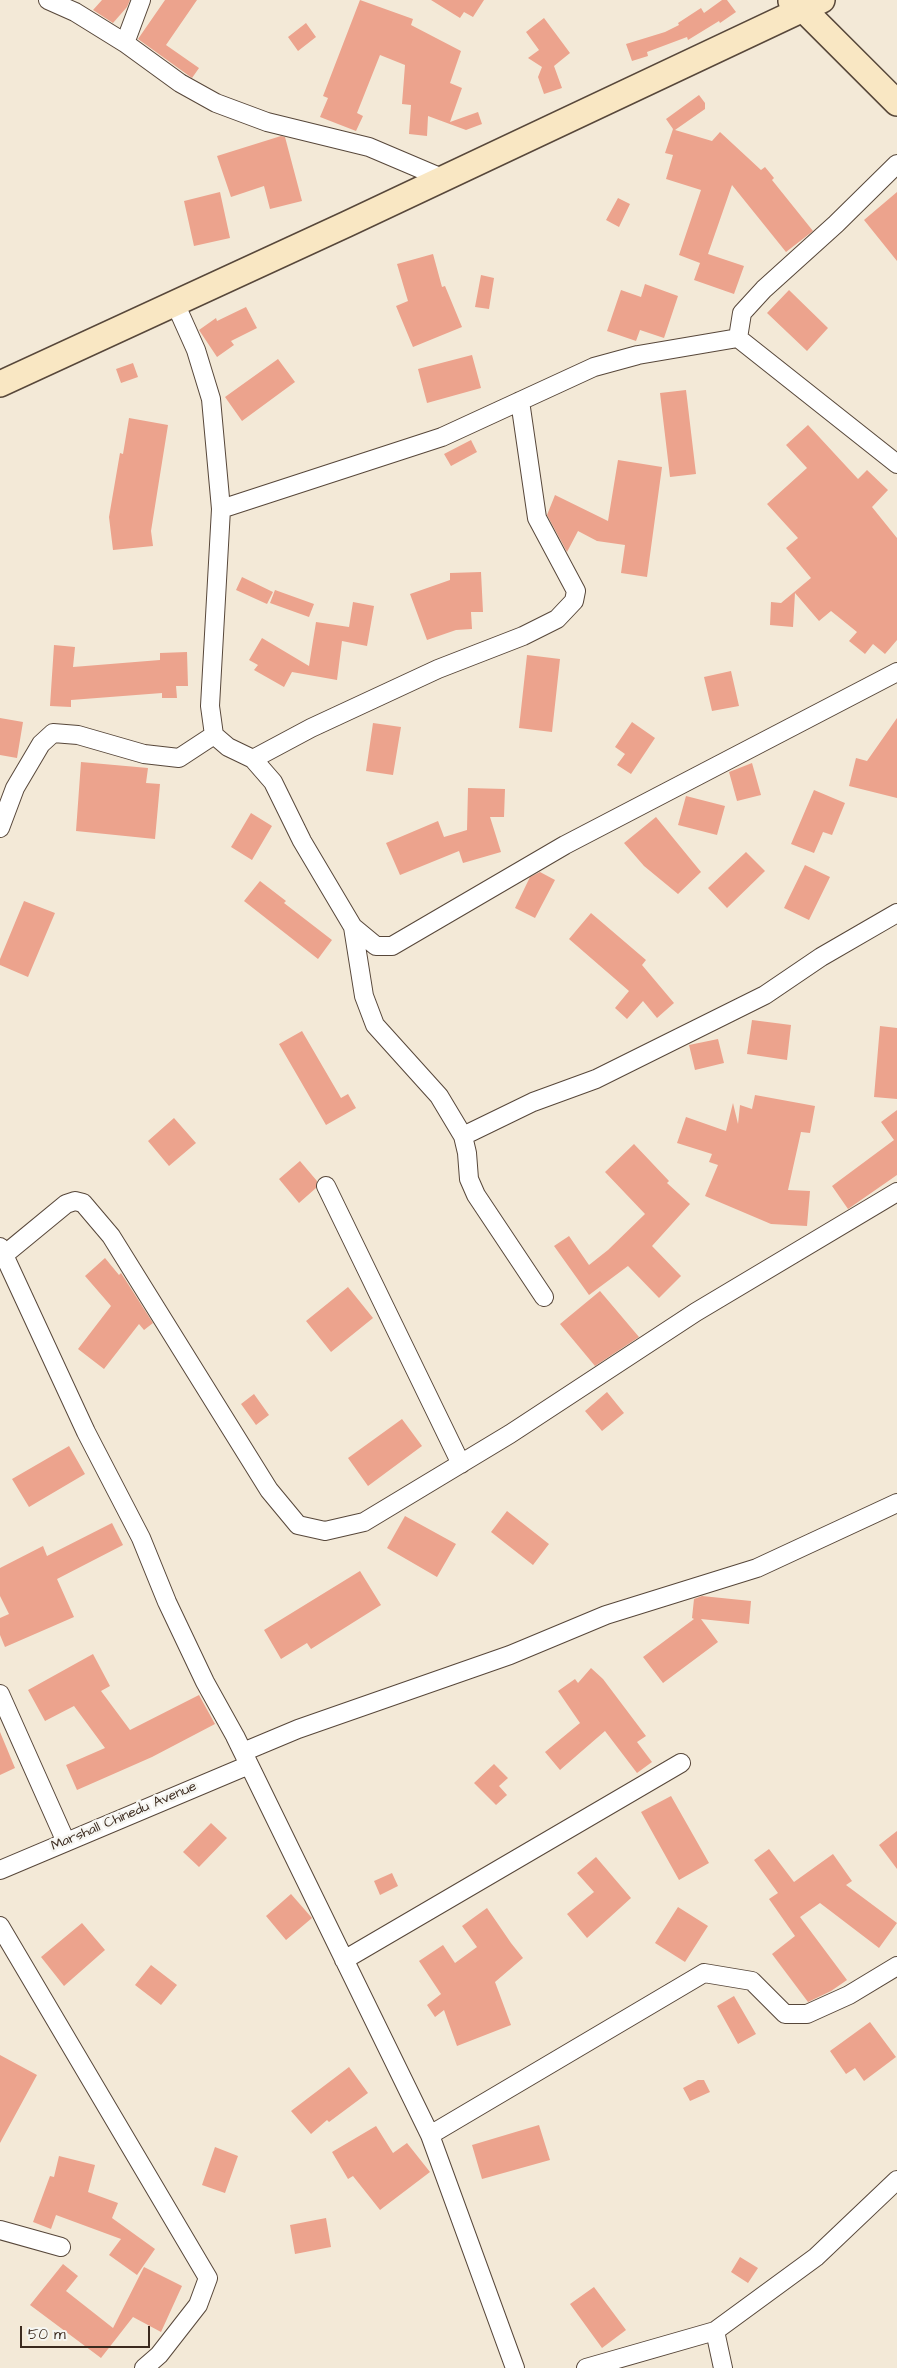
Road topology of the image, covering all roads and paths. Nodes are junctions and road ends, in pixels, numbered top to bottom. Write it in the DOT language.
graph roads {
  1 [pos="48,0"];
  2 [pos="141,0"];
  3 [pos="805,3"];
  4 [pos="125,43"];
  5 [pos="897,103"];
  6 [pos="897,164"];
  7 [pos="442,178"];
  8 [pos="175,303"];
  9 [pos="738,338"];
  10 [pos="0,384"];
  11 [pos="520,401"];
  12 [pos="897,464"];
  13 [pos="221,509"];
  14 [pos="897,672"];
  15 [pos="214,735"];
  16 [pos="254,759"];
  17 [pos="0,828"];
  18 [pos="897,913"];
  19 [pos="353,927"];
  20 [pos="463,1136"];
  21 [pos="326,1186"];
  22 [pos="897,1192"];
  23 [pos="2,1251"];
  24 [pos="544,1297"];
  25 [pos="460,1464"];
  26 [pos="897,1503"];
  27 [pos="0,1694"];
  28 [pos="246,1758"];
  29 [pos="681,1763"];
  30 [pos="66,1842"];
  31 [pos="0,1870"];
  32 [pos="0,1926"];
  33 [pos="344,1960"];
  34 [pos="897,1966"];
  35 [pos="430,2134"];
  36 [pos="897,2180"];
  37 [pos="0,2230"];
  38 [pos="60,2247"];
  39 [pos="715,2331"];
  40 [pos="144,2368"];
  41 [pos="515,2368"];
  42 [pos="586,2368"];
  43 [pos="723,2368"];
  1 -- 4 [label="street"];
  2 -- 4 [label="street"];
  3 -- 5 [label="main road"];
  3 -- 7 [label="main road"];
  4 -- 7 [label="street"];
  6 -- 9 [label="street"];
  7 -- 8 [label="main road"];
  8 -- 10 [label="main road"];
  8 -- 13 [label="street"];
  9 -- 11 [label="street"];
  9 -- 12 [label="street"];
  11 -- 13 [label="street"];
  11 -- 16 [label="street"];
  13 -- 15 [label="street"];
  14 -- 19 [label="street"];
  15 -- 16 [label="street"];
  15 -- 17 [label="street"];
  16 -- 19 [label="street"];
  18 -- 20 [label="street"];
  19 -- 20 [label="street"];
  20 -- 24 [label="street"];
  21 -- 25 [label="street"];
  22 -- 25 [label="street"];
  23 -- 25 [label="street"];
  23 -- 28 [label="street"];
  26 -- 28 [label="street, Marshall Chinedu Avenue"];
  27 -- 30 [label="street"];
  28 -- 30 [label="street, Marshall Chinedu Avenue"];
  28 -- 33 [label="street"];
  29 -- 33 [label="street"];
  30 -- 31 [label="street, Marshall Chinedu Avenue"];
  32 -- 40 [label="street"];
  33 -- 35 [label="street"];
  34 -- 35 [label="street"];
  35 -- 41 [label="street"];
  36 -- 39 [label="street"];
  37 -- 38 [label="street"];
  39 -- 42 [label="street"];
  39 -- 43 [label="street"];
}
